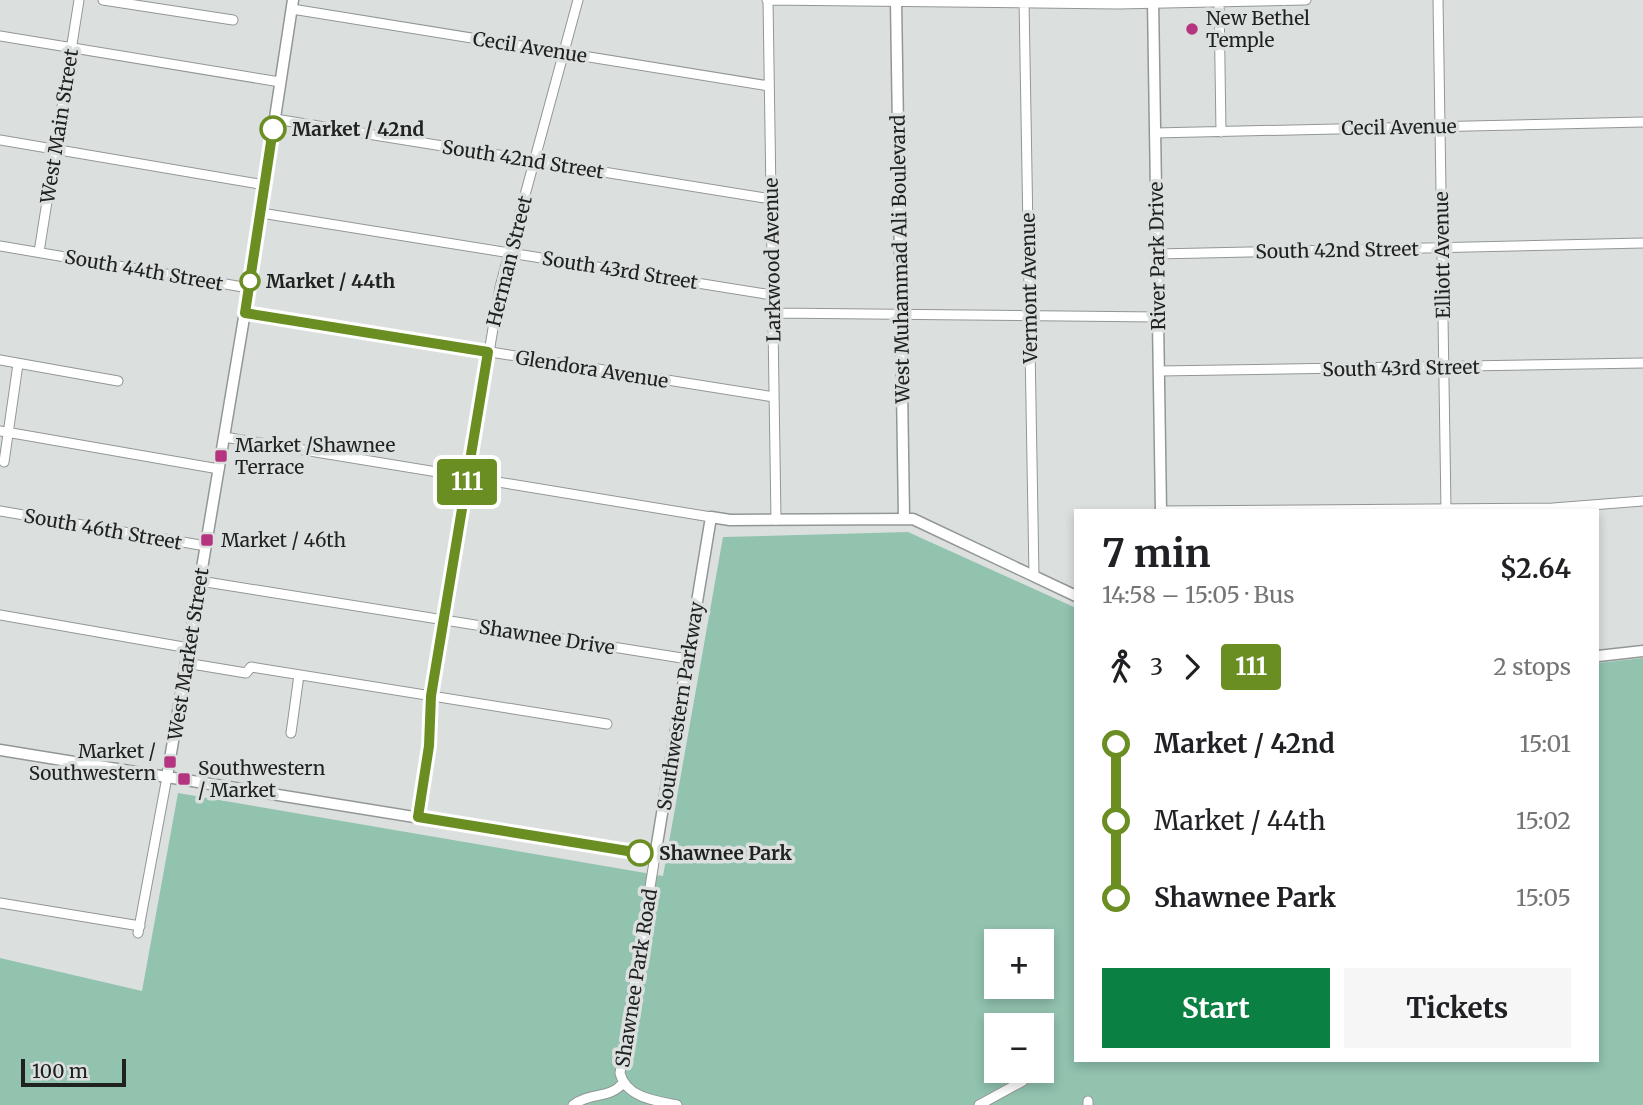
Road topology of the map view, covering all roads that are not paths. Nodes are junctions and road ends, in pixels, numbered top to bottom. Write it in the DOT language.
graph roads {
  1 [pos="79,0"];
  2 [pos="103,0"];
  3 [pos="578,0"];
  4 [pos="767,0"];
  5 [pos="1306,0"];
  6 [pos="1438,0"];
  7 [pos="896,1"];
  8 [pos="1024,1"];
  9 [pos="1219,1"];
  10 [pos="1153,2"];
  11 [pos="292,4"];
  12 [pos="233,20"];
  13 [pos="0,36"];
  14 [pos="72,48"];
  15 [pos="564,52"];
  16 [pos="280,82"];
  17 [pos="769,86"];
  18 [pos="275,119"];
  19 [pos="1643,122"];
  20 [pos="1440,127"];
  21 [pos="1221,132"];
  22 [pos="1155,133"];
  23 [pos="0,140"];
  24 [pos="55,149"];
  25 [pos="534,161"];
  26 [pos="265,185"];
  27 [pos="771,199"];
  28 [pos="261,212"];
  29 [pos="1643,243"];
  30 [pos="0,246"];
  31 [pos="1442,247"];
  32 [pos="39,253"];
  33 [pos="510,253"];
  34 [pos="1157,254"];
  35 [pos="249,288"];
  36 [pos="772,295"];
  37 [pos="245,313"];
  38 [pos="772,313"];
  39 [pos="901,315"];
  40 [pos="1030,316"];
  41 [pos="1158,317"];
  42 [pos="488,352"];
  43 [pos="0,360"];
  44 [pos="1643,363"];
  45 [pos="18,364"];
  46 [pos="1444,367"];
  47 [pos="1159,371"];
  48 [pos="118,381"];
  49 [pos="774,397"];
  50 [pos="4,432"];
  51 [pos="224,437"];
  52 [pos="4,462"];
  53 [pos="219,469"];
  54 [pos="467,477"];
  55 [pos="1643,501"];
  56 [pos="1161,509"];
  57 [pos="1446,509"];
  58 [pos="1570,509"];
  59 [pos="0,511"];
  60 [pos="711,517"];
  61 [pos="904,518"];
  62 [pos="776,520"];
  63 [pos="206,547"];
  64 [pos="1034,576"];
  65 [pos="200,581"];
  66 [pos="1074,595"];
  67 [pos="0,615"];
  68 [pos="444,620"];
  69 [pos="189,648"];
  70 [pos="1643,651"];
  71 [pos="1599,656"];
  72 [pos="688,659"];
  73 [pos="186,663"];
  74 [pos="299,675"];
  75 [pos="431,696"];
  76 [pos="607,724"];
  77 [pos="290,733"];
  78 [pos="0,750"];
  79 [pos="167,776"];
  80 [pos="418,817"];
  81 [pos="654,856"];
  82 [pos="0,903"];
  83 [pos="623,1083"];
  84 [pos="1019,1083"];
  85 [pos="573,1105"];
  86 [pos="677,1105"];
  87 [pos="979,1105"];
  1 -- 14 [label="street, West Main Street"];
  2 -- 12 [label="street"];
  3 -- 15 [label="street, Herman Street"];
  4 -- 7 [label="street"];
  4 -- 17 [label="street, Larkwood Avenue"];
  5 -- 9 [label="street"];
  6 -- 20 [label="street, Elliott Avenue"];
  7 -- 8 [label="street"];
  7 -- 39 [label="street, West Muhammad Ali Boulevard"];
  8 -- 10 [label="street"];
  8 -- 40 [label="street, Vermont Avenue"];
  9 -- 10 [label="street"];
  9 -- 21 [label="street"];
  10 -- 22 [label="street, River Park Drive"];
  11 -- 15 [label="street, Cecil Avenue"];
  11 -- 16 [label="street, West Market Street"];
  13 -- 14 [label="street"];
  14 -- 16 [label="street"];
  14 -- 24 [label="street, West Main Street"];
  15 -- 17 [label="street, Cecil Avenue"];
  15 -- 25 [label="street, Herman Street"];
  16 -- 18 [label="street, West Market Street"];
  17 -- 27 [label="street, Larkwood Avenue"];
  18 -- 25 [label="street, South 42nd Street"];
  18 -- 26 [label="street, West Market Street"];
  19 -- 20 [label="street, Cecil Avenue"];
  20 -- 21 [label="street, Cecil Avenue"];
  20 -- 31 [label="street, Elliott Avenue"];
  21 -- 22 [label="street, Cecil Avenue"];
  22 -- 34 [label="street, River Park Drive"];
  23 -- 24 [label="street"];
  24 -- 26 [label="street"];
  24 -- 32 [label="street, West Main Street"];
  25 -- 27 [label="street, South 42nd Street"];
  25 -- 33 [label="street, Herman Street"];
  26 -- 28 [label="street, West Market Street"];
  27 -- 36 [label="street, Larkwood Avenue"];
  28 -- 33 [label="street, South 43rd Street"];
  28 -- 35 [label="street, West Market Street"];
  29 -- 31 [label="street, South 42nd Street"];
  30 -- 32 [label="street, South 44th Street"];
  31 -- 34 [label="street, South 42nd Street"];
  31 -- 46 [label="street, Elliott Avenue"];
  32 -- 35 [label="street, South 44th Street"];
  33 -- 36 [label="street, South 43rd Street"];
  33 -- 42 [label="street, Herman Street"];
  34 -- 41 [label="street, River Park Drive"];
  35 -- 37 [label="street, West Market Street"];
  36 -- 38 [label="street, Larkwood Avenue"];
  37 -- 42 [label="street, Glendora Avenue"];
  37 -- 51 [label="street, West Market Street"];
  38 -- 39 [label="street"];
  38 -- 49 [label="street, Larkwood Avenue"];
  39 -- 40 [label="street"];
  39 -- 61 [label="street, West Muhammad Ali Boulevard"];
  40 -- 41 [label="street"];
  40 -- 64 [label="street, Vermont Avenue"];
  41 -- 47 [label="street, River Park Drive"];
  42 -- 49 [label="street, Glendora Avenue"];
  42 -- 54 [label="street, Herman Street"];
  43 -- 45 [label="street"];
  44 -- 46 [label="street, South 43rd Street"];
  45 -- 48 [label="street"];
  45 -- 50 [label="street"];
  46 -- 47 [label="street, South 43rd Street"];
  46 -- 57 [label="street, Elliott Avenue"];
  47 -- 56 [label="street, River Park Drive"];
  49 -- 62 [label="street, Larkwood Avenue"];
  50 -- 52 [label="street"];
  50 -- 53 [label="street"];
  51 -- 53 [label="street, West Market Street"];
  51 -- 54 [label="street"];
  53 -- 63 [label="street, West Market Street"];
  54 -- 60 [label="street"];
  54 -- 68 [label="street, Herman Street"];
  55 -- 58 [label="street"];
  57 -- 58 [label="street"];
  59 -- 63 [label="street, South 46th Street"];
  60 -- 62 [label="street"];
  60 -- 72 [label="street, Southwestern Parkway"];
  61 -- 62 [label="street"];
  61 -- 64 [label="street"];
  63 -- 65 [label="street, West Market Street"];
  64 -- 66 [label="street"];
  65 -- 68 [label="street, Shawnee Drive"];
  65 -- 69 [label="street, West Market Street"];
  67 -- 69 [label="street"];
  68 -- 72 [label="street, Shawnee Drive"];
  68 -- 75 [label="street, Herman Street"];
  69 -- 73 [label="street, West Market Street"];
  70 -- 71 [label="street"];
  72 -- 81 [label="street, Southwestern Parkway"];
  73 -- 74 [label="street"];
  73 -- 79 [label="street, West Market Street"];
  74 -- 75 [label="street"];
  74 -- 77 [label="street"];
  75 -- 76 [label="street"];
  75 -- 80 [label="street, Herman Street"];
  78 -- 79 [label="street"];
  79 -- 80 [label="street"];
  79 -- 82 [label="street, West Market Street"];
  80 -- 81 [label="street"];
  81 -- 83 [label="street, Shawnee Park Road"];
  83 -- 85 [label="street"];
  83 -- 86 [label="street, Shawnee Park Road"];
  84 -- 87 [label="street"];
}
